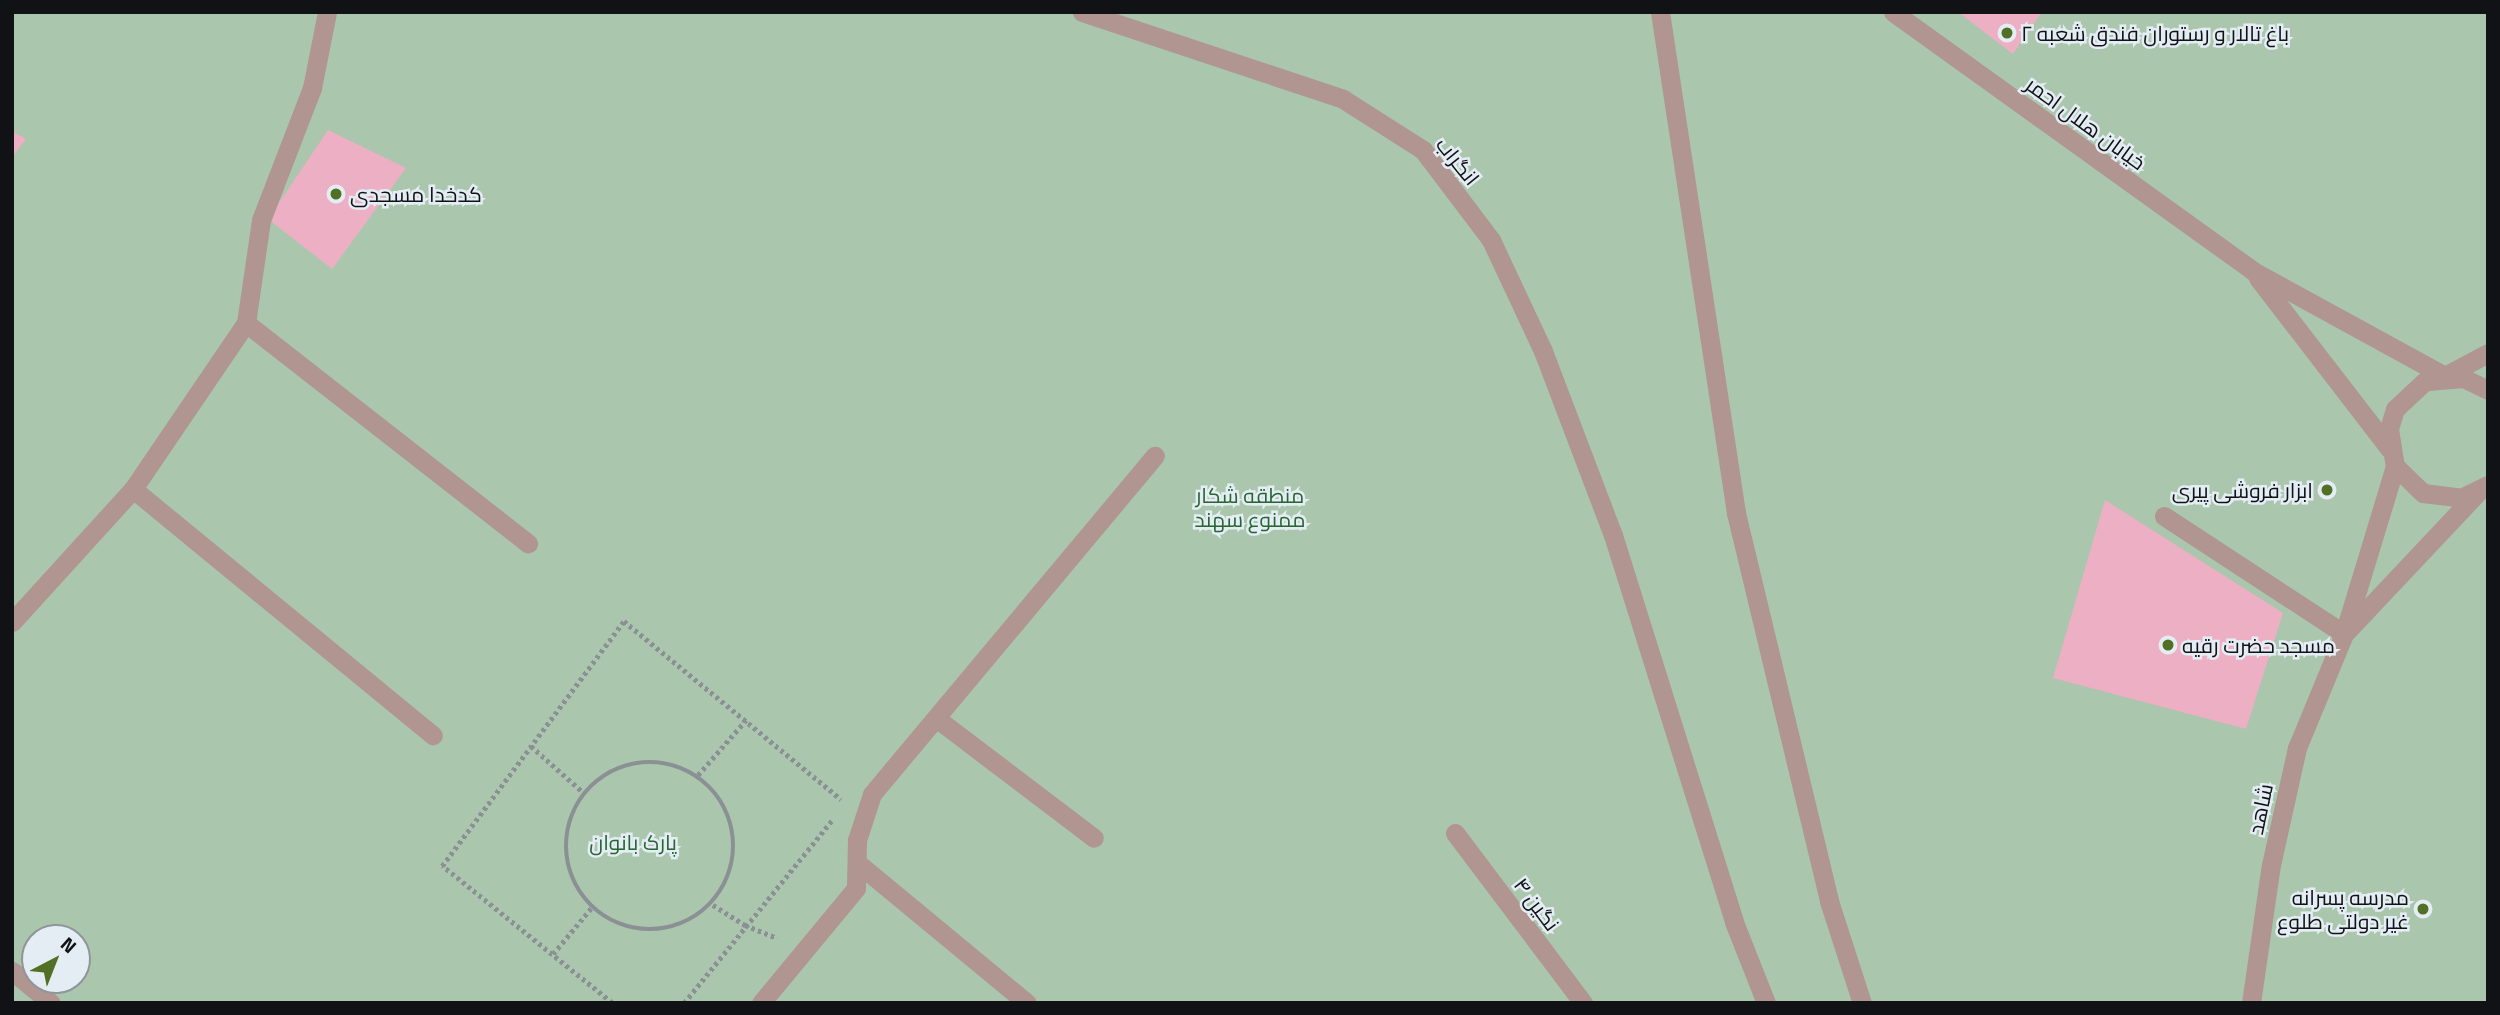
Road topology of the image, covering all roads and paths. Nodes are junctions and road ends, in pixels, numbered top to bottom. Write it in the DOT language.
graph roads {
  1 [pos="327,12"];
  2 [pos="1082,12"];
  3 [pos="1660,12"];
  4 [pos="1893,12"];
  5 [pos="2253,271"];
  6 [pos="246,323"];
  7 [pos="2488,352"];
  8 [pos="2445,376"];
  9 [pos="2488,390"];
  10 [pos="1155,456"];
  11 [pos="2392,457"];
  12 [pos="133,489"];
  13 [pos="2483,489"];
  14 [pos="2164,516"];
  15 [pos="528,543"];
  16 [pos="12,622"];
  17 [pos="2344,634"];
  18 [pos="936,718"];
  19 [pos="746,720"];
  20 [pos="432,734"];
  21 [pos="531,746"];
  22 [pos="698,775"];
  23 [pos="585,794"];
  24 [pos="1455,833"];
  25 [pos="1094,838"];
  26 [pos="860,865"];
  27 [pos="713,905"];
  28 [pos="592,906"];
  29 [pos="745,925"];
  30 [pos="806,949"];
  31 [pos="553,954"];
  32 [pos="12,971"];
  33 [pos="51,1003"];
  34 [pos="612,1003"];
  35 [pos="684,1003"];
  36 [pos="761,1003"];
  37 [pos="1027,1003"];
  38 [pos="1583,1003"];
  39 [pos="1766,1003"];
  40 [pos="1862,1003"];
  41 [pos="2251,1003"];
  1 -- 6 [label="street"];
  2 -- 39 [label="street, انگراب"];
  3 -- 40 [label="street"];
  4 -- 5 [label="street, خیابان هلال احمر"];
  5 -- 8 [label="street"];
  5 -- 11 [label="street"];
  6 -- 12 [label="street"];
  6 -- 15 [label="street"];
  7 -- 8 [label="street, شاهد"];
  8 -- 9 [label="street"];
  8 -- 11 [label="street, شاهد"];
  10 -- 18 [label="street"];
  11 -- 13 [label="street"];
  11 -- 17 [label="street, شاهد"];
  12 -- 16 [label="street"];
  12 -- 20 [label="street"];
  13 -- 17 [label="street"];
  14 -- 17 [label="street"];
  17 -- 41 [label="street, شاهد"];
  18 -- 25 [label="street"];
  18 -- 26 [label="street"];
  19 -- 21 [label="path"];
  19 -- 22 [label="path"];
  19 -- 29 [label="path"];
  21 -- 23 [label="path"];
  21 -- 31 [label="path"];
  22 -- 23 [label="path"];
  22 -- 27 [label="path"];
  23 -- 28 [label="path"];
  24 -- 38 [label="street, نگین ۴"];
  26 -- 30 [label="street"];
  26 -- 37 [label="street"];
  27 -- 28 [label="path"];
  27 -- 29 [label="path"];
  28 -- 31 [label="path"];
  29 -- 30 [label="path"];
  29 -- 35 [label="path"];
  30 -- 36 [label="street"];
  31 -- 34 [label="path"];
  32 -- 33 [label="street"];
}
